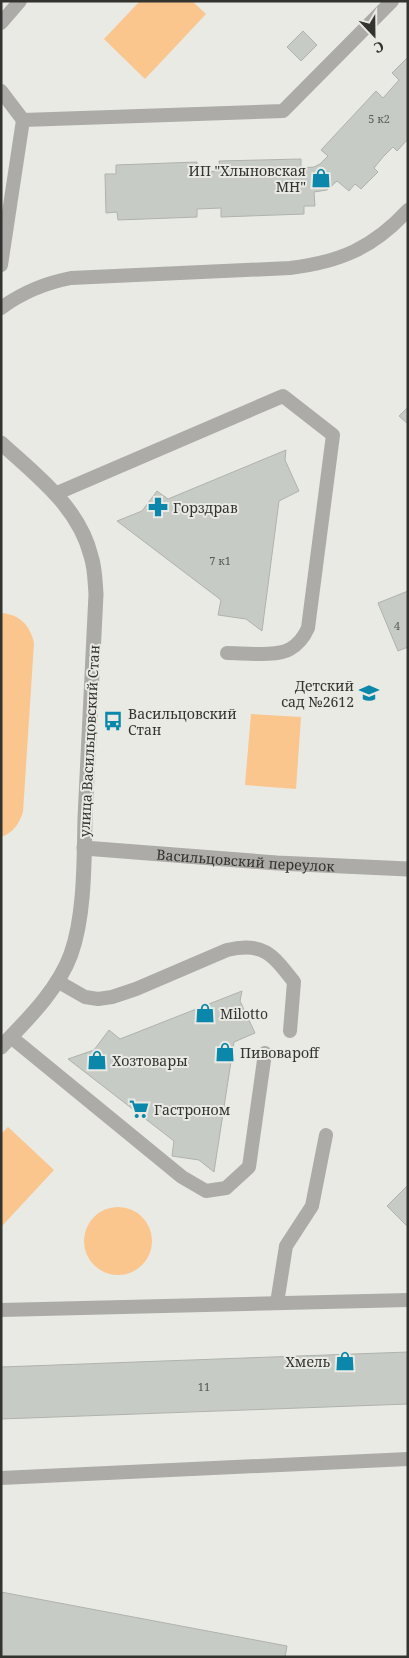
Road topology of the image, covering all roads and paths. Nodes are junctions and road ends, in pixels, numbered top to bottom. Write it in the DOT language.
graph roads {
  1 [pos="20,1"];
  2 [pos="392,1"];
  3 [pos="1,23"];
  4 [pos="1,91"];
  5 [pos="23,120"];
  6 [pos="408,210"];
  7 [pos="1,265"];
  8 [pos="1,308"];
  9 [pos="1,443"];
  10 [pos="55,494"];
  11 [pos="227,653"];
  12 [pos="84,848"];
  13 [pos="408,870"];
  14 [pos="56,981"];
  15 [pos="290,1031"];
  16 [pos="6,1042"];
  17 [pos="265,1053"];
  18 [pos="326,1135"];
  19 [pos="408,1300"];
  20 [pos="276,1303"];
  21 [pos="1,1310"];
  22 [pos="408,1459"];
  23 [pos="1,1478"];
  1 -- 3 [label="lane"];
  2 -- 5 [label="lane"];
  4 -- 5 [label="lane"];
  5 -- 7 [label="lane"];
  6 -- 8 [label="lane"];
  9 -- 10 [label="street, улица Васильцовский Стан"];
  10 -- 11 [label="lane"];
  10 -- 12 [label="street, улица Васильцовский Стан"];
  12 -- 13 [label="street, Васильцовский переулок"];
  12 -- 14 [label="street, улица Васильцовский Стан"];
  14 -- 15 [label="lane"];
  14 -- 16 [label="street, улица Васильцовский Стан"];
  16 -- 17 [label="lane"];
  18 -- 20 [label="lane"];
  19 -- 20 [label="lane"];
  20 -- 21 [label="lane"];
  22 -- 23 [label="lane"];
}
